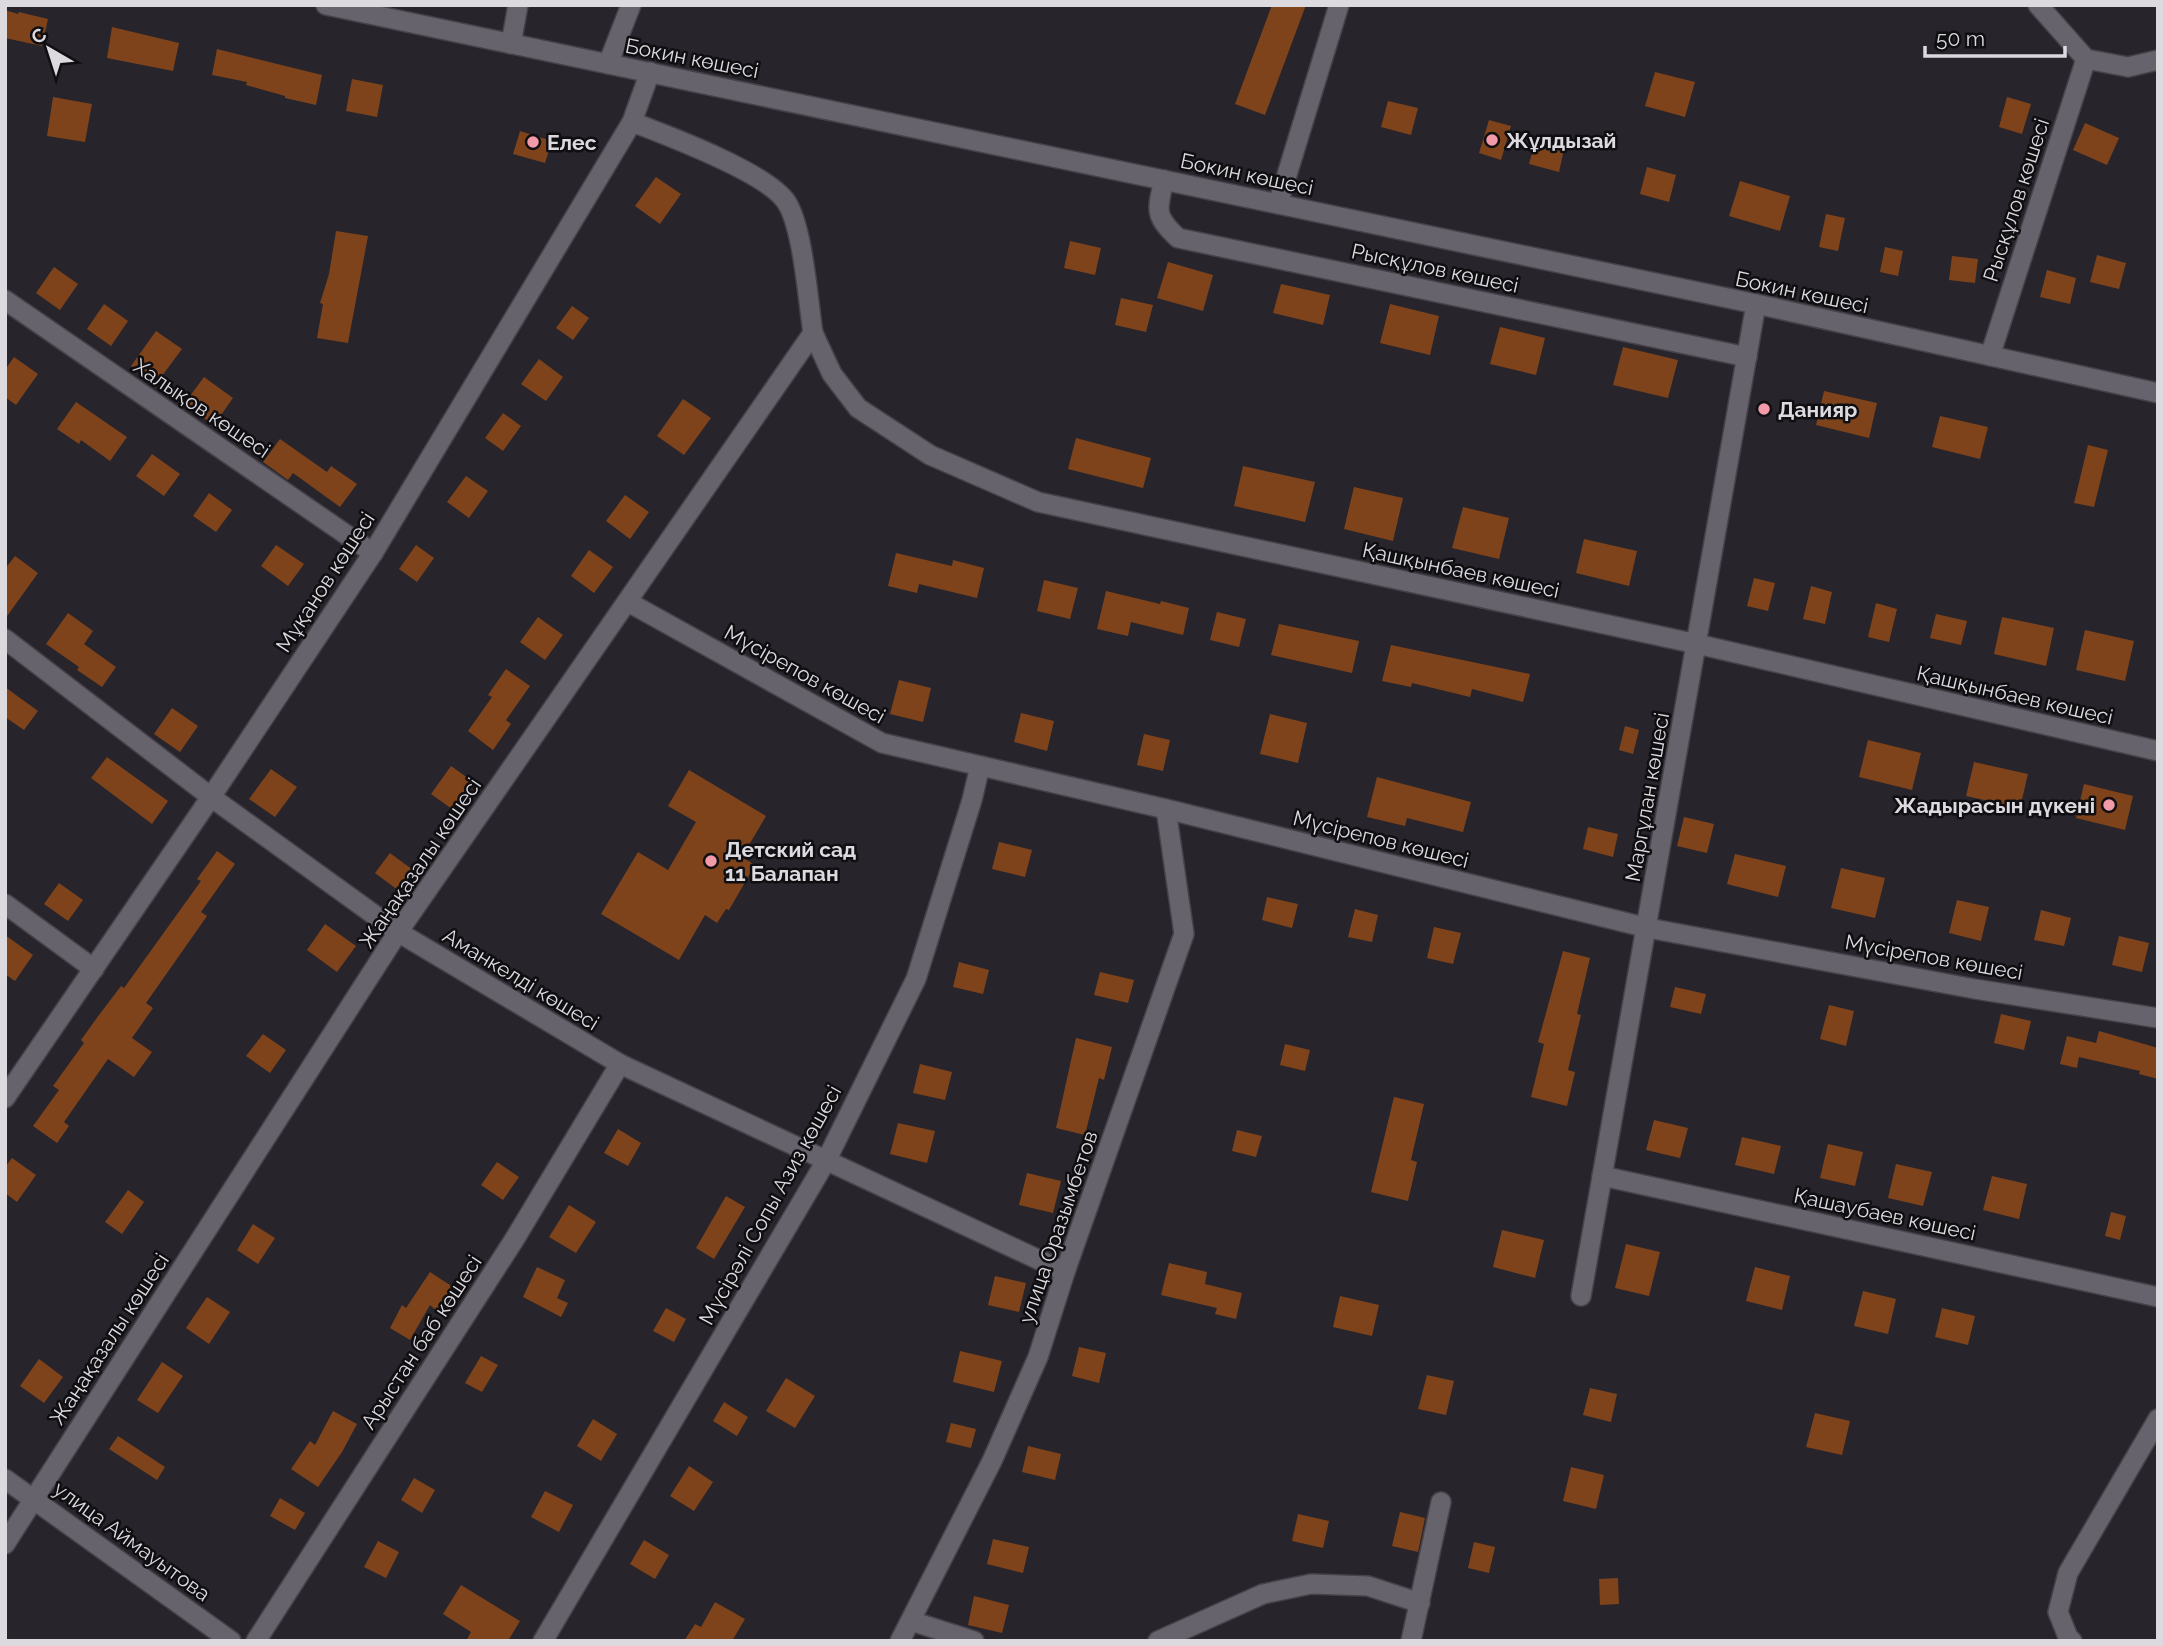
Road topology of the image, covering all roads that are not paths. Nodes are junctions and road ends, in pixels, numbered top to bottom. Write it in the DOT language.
graph roads {
  1 [pos="326,5"];
  2 [pos="518,5"];
  3 [pos="631,5"];
  4 [pos="1339,5"];
  5 [pos="2038,5"];
  6 [pos="511,44"];
  7 [pos="2086,59"];
  8 [pos="2158,60"];
  9 [pos="608,64"];
  10 [pos="650,72"];
  11 [pos="632,122"];
  12 [pos="1164,180"];
  13 [pos="1278,204"];
  14 [pos="5,300"];
  15 [pos="1756,304"];
  16 [pos="813,333"];
  17 [pos="1990,356"];
  18 [pos="1747,357"];
  19 [pos="2158,393"];
  20 [pos="373,552"];
  21 [pos="628,602"];
  22 [pos="5,639"];
  23 [pos="1697,644"];
  24 [pos="2158,751"];
  25 [pos="980,766"];
  26 [pos="211,797"];
  27 [pos="1166,809"];
  28 [pos="5,904"];
  29 [pos="1648,928"];
  30 [pos="398,932"];
  31 [pos="94,969"];
  32 [pos="2158,1018"];
  33 [pos="620,1064"];
  34 [pos="5,1098"];
  35 [pos="826,1161"];
  36 [pos="1602,1176"];
  37 [pos="1065,1272"];
  38 [pos="1581,1296"];
  39 [pos="2158,1297"];
  40 [pos="2158,1419"];
  41 [pos="5,1479"];
  42 [pos="33,1499"];
  43 [pos="1441,1502"];
  44 [pos="5,1544"];
  45 [pos="1420,1603"];
  46 [pos="911,1621"];
  47 [pos="231,1641"];
  48 [pos="256,1641"];
  49 [pos="544,1641"];
  50 [pos="900,1641"];
  51 [pos="974,1641"];
  52 [pos="1158,1641"];
  53 [pos="1411,1641"];
  54 [pos="2072,1641"];
  1 -- 6 [label="street, Бокин көшесі"];
  2 -- 6 [label="street"];
  3 -- 9 [label="street"];
  4 -- 13 [label="street"];
  5 -- 7 [label="street"];
  6 -- 9 [label="street, Бокин көшесі"];
  7 -- 8 [label="street"];
  7 -- 17 [label="street, Рысқұлов көшесі"];
  9 -- 10 [label="street, Бокин көшесі"];
  10 -- 11 [label="street, Мұқанов көшесі"];
  10 -- 12 [label="street, Бокин көшесі"];
  11 -- 16 [label="street"];
  11 -- 20 [label="street, Мұқанов көшесі"];
  12 -- 13 [label="street, Бокин көшесі"];
  12 -- 18 [label="street, Рысқұлов көшесі"];
  13 -- 15 [label="street, Бокин көшесі"];
  14 -- 20 [label="street, Халықов көшесі"];
  15 -- 17 [label="street, Бокин көшесі"];
  15 -- 18 [label="street, Маргұлан көшесі"];
  16 -- 21 [label="street, Жаңақазалы көшесі"];
  16 -- 23 [label="street, Қашқынбаев көшесі"];
  17 -- 19 [label="street, Бокин көшесі"];
  18 -- 23 [label="street, Маргұлан көшесі"];
  20 -- 26 [label="street, Мұқанов көшесі"];
  21 -- 25 [label="street, Мүсірепов көшесі"];
  21 -- 30 [label="street, Жаңақазалы көшесі"];
  22 -- 26 [label="street, Аманкелді көшесі"];
  23 -- 24 [label="street, Қашқынбаев көшесі"];
  23 -- 29 [label="street, Маргұлан көшесі"];
  25 -- 27 [label="street, Мүсірепов көшесі"];
  25 -- 35 [label="street, Мүсірәлі Сопы Азиз көшесі"];
  26 -- 30 [label="street, Аманкелді көшесі"];
  26 -- 31 [label="street, Мұқанов көшесі"];
  27 -- 29 [label="street, Мүсірепов көшесі"];
  27 -- 37 [label="street, улица Оразымбетов"];
  28 -- 31 [label="street"];
  29 -- 32 [label="street, Мүсірепов көшесі"];
  29 -- 36 [label="street, Маргұлан көшесі"];
  30 -- 33 [label="street, Аманкелді көшесі"];
  30 -- 42 [label="street, Жаңақазалы көшесі"];
  31 -- 34 [label="street, Мұқанов көшесі"];
  33 -- 35 [label="street, Аманкелді көшесі"];
  33 -- 48 [label="street, Арыстан баб көшесі"];
  35 -- 37 [label="street, Аманкелді көшесі"];
  35 -- 49 [label="street, Мүсірәлі Сопы Азиз көшесі"];
  36 -- 38 [label="street, Маргұлан көшесі"];
  36 -- 39 [label="street, Қашаубаев көшесі"];
  37 -- 46 [label="street, улица Оразымбетов"];
  40 -- 54 [label="street"];
  41 -- 42 [label="street, улица Аймауытова"];
  42 -- 44 [label="street, Жаңақазалы көшесі"];
  42 -- 47 [label="street, улица Аймауытова"];
  43 -- 45 [label="street"];
  45 -- 52 [label="street"];
  45 -- 53 [label="street"];
  46 -- 50 [label="street, улица Оразымбетов"];
  46 -- 51 [label="street"];
}
